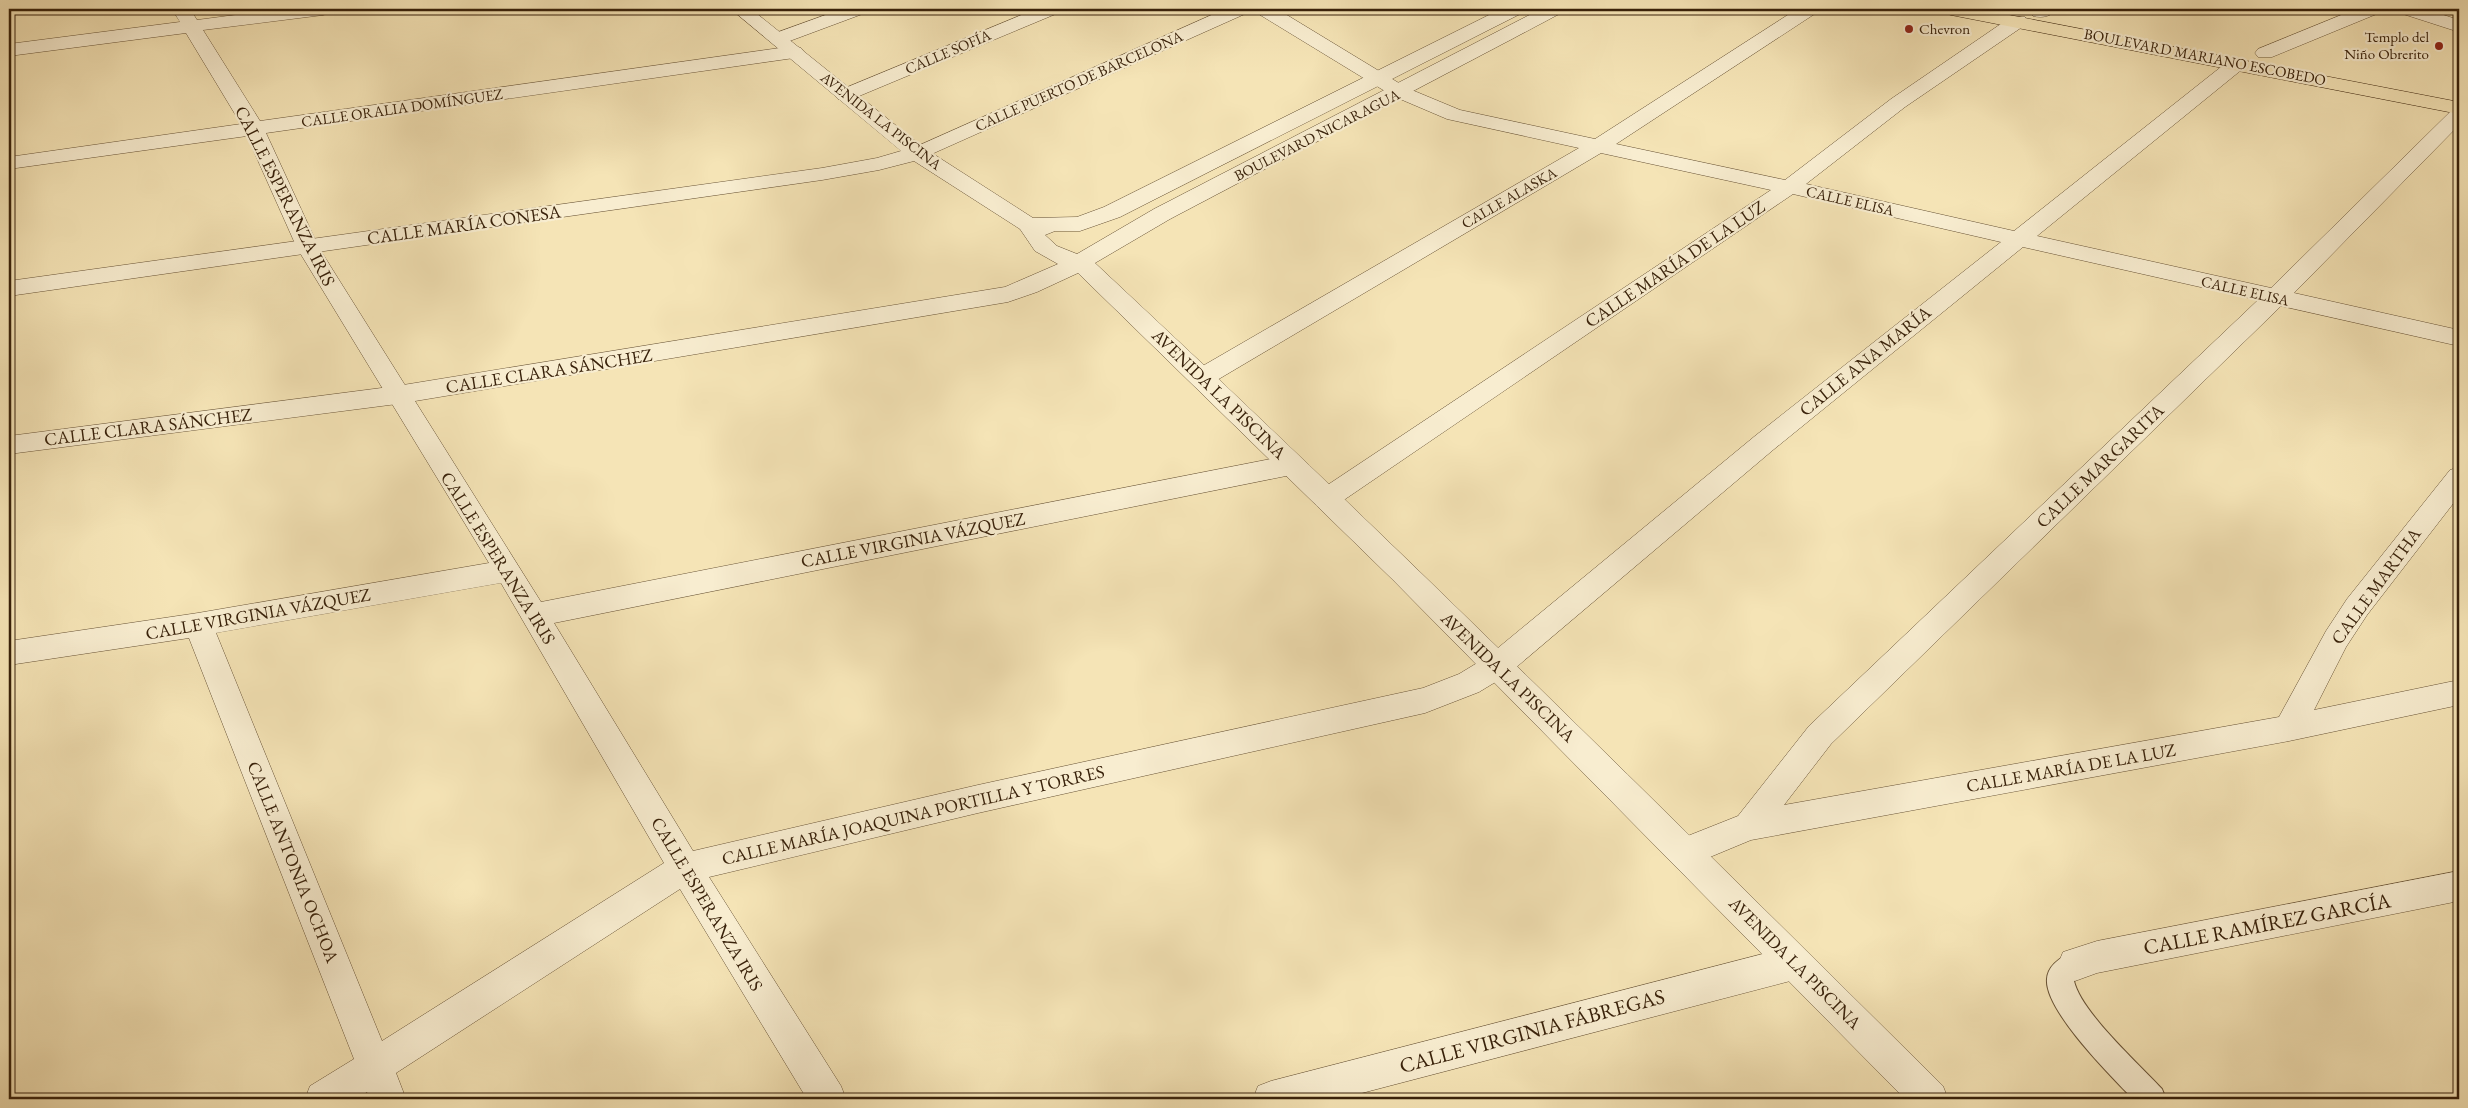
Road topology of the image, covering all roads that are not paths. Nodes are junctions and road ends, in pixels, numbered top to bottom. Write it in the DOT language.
graph roads {
  1 [pos="323,9"];
  2 [pos="740,9"];
  3 [pos="858,9"];
  4 [pos="1051,9"];
  5 [pos="1240,9"];
  6 [pos="1264,9"];
  7 [pos="1515,9"];
  8 [pos="1554,9"];
  9 [pos="1809,9"];
  10 [pos="1950,9"];
  11 [pos="2372,9"];
  12 [pos="2407,9"];
  13 [pos="2032,13"];
  14 [pos="187,18"];
  15 [pos="2459,26"];
  16 [pos="780,38"];
  17 [pos="9,50"];
  18 [pos="794,52"];
  19 [pos="2265,53"];
  20 [pos="2238,63"];
  21 [pos="1377,78"];
  22 [pos="2459,91"];
  23 [pos="1400,92"];
  24 [pos="845,96"];
  25 [pos="2459,108"];
  26 [pos="2459,114"];
  27 [pos="254,129"];
  28 [pos="1598,146"];
  29 [pos="918,153"];
  30 [pos="9,163"];
  31 [pos="1789,187"];
  32 [pos="1029,225"];
  33 [pos="2016,239"];
  34 [pos="308,248"];
  35 [pos="1080,262"];
  36 [pos="9,289"];
  37 [pos="2275,298"];
  38 [pos="2459,338"];
  39 [pos="1203,377"];
  40 [pos="397,395"];
  41 [pos="9,445"];
  42 [pos="1292,465"];
  43 [pos="2459,477"];
  44 [pos="1326,499"];
  45 [pos="508,571"];
  46 [pos="534,615"];
  47 [pos="198,625"];
  48 [pos="9,653"];
  49 [pos="1497,666"];
  50 [pos="2459,694"];
  51 [pos="2289,728"];
  52 [pos="1749,826"];
  53 [pos="1686,852"];
  54 [pos="684,868"];
  55 [pos="2459,886"];
  56 [pos="1794,962"];
  57 [pos="2075,964"];
  58 [pos="375,1067"];
  59 [pos="323,1099"];
  60 [pos="388,1099"];
  61 [pos="828,1099"];
  62 [pos="1271,1099"];
  63 [pos="1930,1099"];
  64 [pos="2152,1099"];
  1 -- 14 [label="street"];
  2 -- 16 [label="street, AVENIDA LA PISCINA"];
  3 -- 16 [label="street"];
  4 -- 24 [label="street, CALLE SOFÍA"];
  5 -- 29 [label="street, CALLE PUERTO DE BARCELONA"];
  6 -- 21 [label="street, CALLE ELISA"];
  7 -- 21 [label="street, BOULEVARD NICARAGUA"];
  8 -- 23 [label="street, BOULEVARD NICARAGUA"];
  9 -- 28 [label="street, CALLE ALASKA"];
  10 -- 13 [label="main road, BOULEVARD MARIANO ESCOBEDO"];
  11 -- 19 [label="street"];
  12 -- 15 [label="street"];
  13 -- 19 [label="main road, BOULEVARD MARIANO ESCOBEDO"];
  13 -- 20 [label="main road, BOULEVARD MARIANO ESCOBEDO"];
  13 -- 31 [label="street, CALLE MARÍA DE LA LUZ"];
  14 -- 17 [label="street"];
  14 -- 27 [label="street, CALLE ESPERANZA IRIS"];
  16 -- 18 [label="street, AVENIDA LA PISCINA"];
  18 -- 24 [label="street, AVENIDA LA PISCINA"];
  18 -- 27 [label="street, CALLE ORALIA DOMÍNGUEZ"];
  19 -- 22 [label="main road, BOULEVARD MARIANO ESCOBEDO"];
  20 -- 25 [label="main road, BOULEVARD MARIANO ESCOBEDO"];
  20 -- 33 [label="street, CALLE ANA MARÍA"];
  21 -- 23 [label="street, CALLE ELISA"];
  21 -- 32 [label="street, BOULEVARD NICARAGUA"];
  23 -- 28 [label="street, CALLE ELISA"];
  23 -- 35 [label="street, BOULEVARD NICARAGUA"];
  24 -- 29 [label="street, AVENIDA LA PISCINA"];
  26 -- 37 [label="street, CALLE MARGARITA"];
  27 -- 30 [label="street, CALLE ORALIA DOMÍNGUEZ"];
  27 -- 34 [label="street, CALLE ESPERANZA IRIS"];
  28 -- 31 [label="street, CALLE ELISA"];
  28 -- 39 [label="street, CALLE ALASKA"];
  29 -- 32 [label="street, AVENIDA LA PISCINA"];
  29 -- 34 [label="street, CALLE MARÍA CONESA"];
  31 -- 33 [label="street, CALLE ELISA"];
  31 -- 44 [label="street, CALLE MARÍA DE LA LUZ"];
  32 -- 35 [label="street, AVENIDA LA PISCINA"];
  33 -- 37 [label="street, CALLE ELISA"];
  33 -- 49 [label="street, CALLE ANA MARÍA"];
  34 -- 36 [label="street, CALLE MARÍA CONESA"];
  34 -- 40 [label="street, CALLE ESPERANZA IRIS"];
  35 -- 39 [label="street, AVENIDA LA PISCINA"];
  35 -- 40 [label="street, CALLE CLARA SÁNCHEZ"];
  37 -- 38 [label="street, CALLE ELISA"];
  37 -- 52 [label="street, CALLE MARGARITA"];
  39 -- 42 [label="street, AVENIDA LA PISCINA"];
  40 -- 41 [label="street, CALLE CLARA SÁNCHEZ"];
  40 -- 45 [label="street, CALLE ESPERANZA IRIS"];
  42 -- 44 [label="street, AVENIDA LA PISCINA"];
  42 -- 46 [label="street, CALLE VIRGINIA VÁZQUEZ"];
  43 -- 51 [label="street, CALLE MARTHA"];
  44 -- 49 [label="street, AVENIDA LA PISCINA"];
  45 -- 46 [label="street, CALLE ESPERANZA IRIS"];
  45 -- 47 [label="street, CALLE VIRGINIA VÁZQUEZ"];
  46 -- 54 [label="street, CALLE ESPERANZA IRIS"];
  47 -- 48 [label="street, CALLE VIRGINIA VÁZQUEZ"];
  47 -- 58 [label="street, CALLE ANTONIA OCHOA"];
  49 -- 53 [label="street, AVENIDA LA PISCINA"];
  49 -- 54 [label="street, CALLE MARÍA JOAQUINA PORTILLA Y TORRES"];
  50 -- 51 [label="street, CALLE MARÍA DE LA LUZ"];
  51 -- 52 [label="street, CALLE MARÍA DE LA LUZ"];
  52 -- 53 [label="street, CALLE MARÍA DE LA LUZ"];
  53 -- 56 [label="street, AVENIDA LA PISCINA"];
  54 -- 58 [label="street, CALLE MARÍA JOAQUINA PORTILLA Y TORRES"];
  54 -- 61 [label="street, CALLE ESPERANZA IRIS"];
  55 -- 57 [label="street, CALLE RAMÍREZ GARCÍA"];
  56 -- 62 [label="street, CALLE VIRGINIA FÁBREGAS"];
  56 -- 63 [label="street, AVENIDA LA PISCINA"];
  57 -- 64 [label="street"];
  58 -- 59 [label="street, CALLE MARÍA JOAQUINA PORTILLA Y TORRES"];
  58 -- 60 [label="street, CALLE ANTONIA OCHOA"];
}
